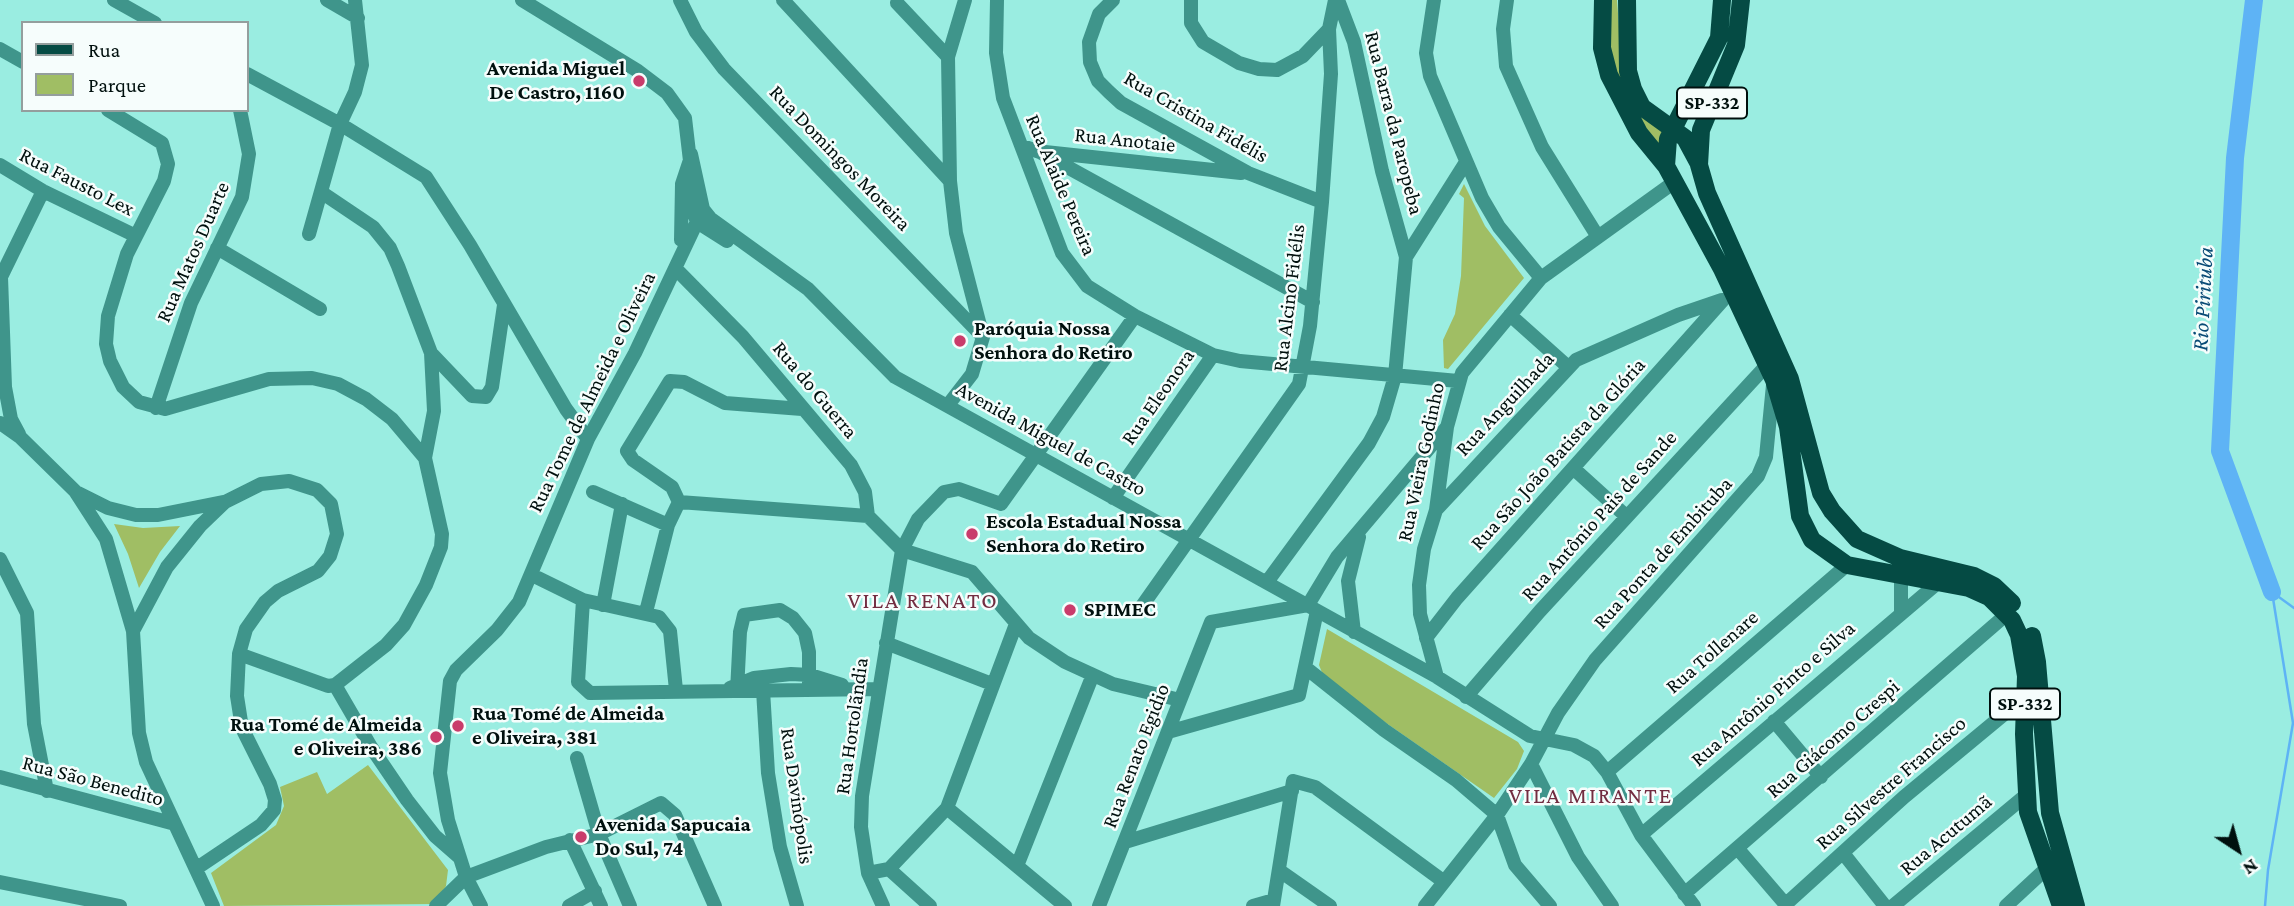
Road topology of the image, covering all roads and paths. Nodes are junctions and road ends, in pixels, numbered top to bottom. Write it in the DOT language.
graph roads {
  1 [pos="114,0"];
  2 [pos="327,0"];
  3 [pos="355,0"];
  4 [pos="522,0"];
  5 [pos="680,0"];
  6 [pos="783,0"];
  7 [pos="965,0"];
  8 [pos="997,0"];
  9 [pos="1113,0"];
  10 [pos="1191,0"];
  11 [pos="1337,0"];
  12 [pos="1434,0"];
  13 [pos="1507,0"];
  14 [pos="1603,0"];
  15 [pos="1627,0"];
  16 [pos="1722,0"];
  17 [pos="1741,0"];
  18 [pos="897,3"];
  19 [pos="358,18"];
  20 [pos="151,21"];
  21 [pos="1329,29"];
  22 [pos="0,49"];
  23 [pos="948,57"];
  24 [pos="21,61"];
  25 [pos="248,75"];
  26 [pos="1632,105"];
  27 [pos="111,112"];
  28 [pos="240,112"];
  29 [pos="340,124"];
  30 [pos="1673,127"];
  31 [pos="1022,146"];
  32 [pos="1040,152"];
  33 [pos="691,157"];
  34 [pos="1466,162"];
  35 [pos="1699,164"];
  36 [pos="0,166"];
  37 [pos="1248,173"];
  38 [pos="1670,175"];
  39 [pos="950,181"];
  40 [pos="43,191"];
  41 [pos="321,192"];
  42 [pos="1322,202"];
  43 [pos="698,209"];
  44 [pos="309,234"];
  45 [pos="136,236"];
  46 [pos="1598,237"];
  47 [pos="681,240"];
  48 [pos="217,248"];
  49 [pos="1406,257"];
  50 [pos="676,269"];
  51 [pos="1,278"];
  52 [pos="1541,278"];
  53 [pos="1728,297"];
  54 [pos="1313,302"];
  55 [pos="503,305"];
  56 [pos="320,309"];
  57 [pos="1510,315"];
  58 [pos="1135,316"];
  59 [pos="983,337"];
  60 [pos="431,353"];
  61 [pos="1213,355"];
  62 [pos="1567,366"];
  63 [pos="1305,367"];
  64 [pos="1770,373"];
  65 [pos="1395,376"];
  66 [pos="1458,382"];
  67 [pos="948,405"];
  68 [pos="156,408"];
  69 [pos="802,409"];
  70 [pos="0,423"];
  71 [pos="1447,427"];
  72 [pos="20,437"];
  73 [pos="588,439"];
  74 [pos="1037,456"];
  75 [pos="425,458"];
  76 [pos="1573,468"];
  77 [pos="75,491"];
  78 [pos="593,492"];
  79 [pos="1113,498"];
  80 [pos="225,502"];
  81 [pos="679,502"];
  82 [pos="622,504"];
  83 [pos="1436,510"];
  84 [pos="1832,511"];
  85 [pos="868,516"];
  86 [pos="1626,516"];
  87 [pos="668,525"];
  88 [pos="1803,526"];
  89 [pos="1360,532"];
  90 [pos="1187,539"];
  91 [pos="1857,539"];
  92 [pos="902,550"];
  93 [pos="1900,558"];
  94 [pos="0,559"];
  95 [pos="1843,563"];
  96 [pos="532,575"];
  97 [pos="1903,576"];
  98 [pos="1940,581"];
  99 [pos="1267,582"];
  100 [pos="583,600"];
  101 [pos="603,605"];
  102 [pos="1142,606"];
  103 [pos="1312,608"];
  104 [pos="1901,611"];
  105 [pos="646,612"];
  106 [pos="2007,614"];
  107 [pos="1016,624"];
  108 [pos="133,631"];
  109 [pos="1354,632"];
  110 [pos="1426,638"];
  111 [pos="886,643"];
  112 [pos="239,654"];
  113 [pos="1306,668"];
  114 [pos="1092,677"];
  115 [pos="1437,677"];
  116 [pos="809,682"];
  117 [pos="992,684"];
  118 [pos="335,685"];
  119 [pos="732,689"];
  120 [pos="878,689"];
  121 [pos="676,690"];
  122 [pos="763,690"];
  123 [pos="2026,696"];
  124 [pos="1466,697"];
  125 [pos="1180,700"];
  126 [pos="1774,721"];
  127 [pos="1168,732"];
  128 [pos="1537,737"];
  129 [pos="577,758"];
  130 [pos="1531,765"];
  131 [pos="1606,772"];
  132 [pos="0,777"];
  133 [pos="1821,777"];
  134 [pos="1292,786"];
  135 [pos="47,791"];
  136 [pos="2025,796"];
  137 [pos="947,808"];
  138 [pos="1497,815"];
  139 [pos="175,824"];
  140 [pos="599,834"];
  141 [pos="1641,835"];
  142 [pos="569,840"];
  143 [pos="1125,842"];
  144 [pos="1738,849"];
  145 [pos="1843,853"];
  146 [pos="459,857"];
  147 [pos="1017,866"];
  148 [pos="2048,867"];
  149 [pos="197,869"];
  150 [pos="889,869"];
  151 [pos="1280,871"];
  152 [pos="868,873"];
  153 [pos="466,877"];
  154 [pos="1443,881"];
  155 [pos="0,882"];
  156 [pos="595,891"];
  157 [pos="1684,894"];
  158 [pos="1273,903"];
  159 [pos="1542,903"];
  160 [pos="1786,905"];
  161 [pos="120,906"];
  162 [pos="213,906"];
  163 [pos="436,906"];
  164 [pos="481,906"];
  165 [pos="569,906"];
  166 [pos="601,906"];
  167 [pos="630,906"];
  168 [pos="715,906"];
  169 [pos="797,906"];
  170 [pos="883,906"];
  171 [pos="930,906"];
  172 [pos="1066,906"];
  173 [pos="1099,906"];
  174 [pos="1253,906"];
  175 [pos="1330,906"];
  176 [pos="1425,906"];
  177 [pos="1612,906"];
  178 [pos="1694,906"];
  179 [pos="1885,906"];
  180 [pos="1893,906"];
  181 [pos="2006,906"];
  182 [pos="2061,906"];
  183 [pos="2076,906"];
  1 -- 20 [label="street"];
  2 -- 19 [label="street"];
  3 -- 19 [label="street"];
  4 -- 33 [label="street"];
  5 -- 59 [label="street, Rua Domingos Moreira"];
  6 -- 39 [label="street"];
  7 -- 23 [label="street"];
  8 -- 31 [label="street, Rua Alaide Pereira"];
  9 -- 37 [label="street, Rua Cristina Fidélis"];
  10 -- 21 [label="street"];
  11 -- 21 [label="street, Rua Alcino Fidélis"];
  11 -- 49 [label="street, Rua Barra da Paropeba"];
  12 -- 34 [label="street"];
  13 -- 46 [label="street"];
  14 -- 26 [label="main road"];
  15 -- 26 [label="main road"];
  16 -- 30 [label="main road, SP-332"];
  17 -- 35 [label="main road, SP-332"];
  18 -- 23 [label="street"];
  19 -- 29 [label="street"];
  21 -- 42 [label="street, Rua Alcino Fidélis"];
  22 -- 24 [label="street"];
  23 -- 39 [label="street"];
  25 -- 29 [label="street"];
  26 -- 30 [label="main road"];
  26 -- 38 [label="main road"];
  27 -- 45 [label="street"];
  28 -- 48 [label="street, Rua Matos Duarte"];
  29 -- 41 [label="street"];
  29 -- 55 [label="street"];
  30 -- 35 [label="main road"];
  30 -- 38 [label="main road, SP-332"];
  31 -- 32 [label="street"];
  31 -- 58 [label="street, Rua Alaide Pereira"];
  32 -- 37 [label="street, Rua Anotaie"];
  32 -- 54 [label="street"];
  33 -- 43 [label="street"];
  33 -- 47 [label="street"];
  34 -- 49 [label="street"];
  34 -- 52 [label="street"];
  35 -- 38 [label="main road"];
  35 -- 84 [label="main road, SP-332"];
  36 -- 40 [label="street, Rua Fausto Lex"];
  37 -- 42 [label="street, Rua Cristina Fidélis"];
  38 -- 46 [label="street, Rua Vieira Godinho"];
  38 -- 53 [label="main road"];
  39 -- 59 [label="street"];
  40 -- 45 [label="street, Rua Fausto Lex"];
  40 -- 51 [label="street"];
  41 -- 44 [label="street"];
  41 -- 60 [label="street"];
  42 -- 54 [label="street, Rua Alcino Fidélis"];
  43 -- 47 [label="street, Rua Tome de Almeida e Oliveira"];
  43 -- 50 [label="street, Rua Tome de Almeida e Oliveira"];
  43 -- 67 [label="street, Avenida Miguel de Castro"];
  45 -- 68 [label="street"];
  46 -- 52 [label="street, Rua Vieira Godinho"];
  47 -- 50 [label="street, Rua Tome de Almeida e Oliveira"];
  48 -- 56 [label="street"];
  48 -- 68 [label="street, Rua Matos Duarte"];
  49 -- 65 [label="street"];
  50 -- 69 [label="street, Rua do Guerra"];
  50 -- 73 [label="street, Rua Tome de Almeida e Oliveira"];
  51 -- 72 [label="street"];
  52 -- 57 [label="street, Rua Vieira Godinho"];
  53 -- 62 [label="street, Rua Anguilhada"];
  53 -- 64 [label="main road"];
  53 -- 76 [label="street, Rua São João Batista da Glória"];
  54 -- 63 [label="street, Rua Alcino Fidélis"];
  55 -- 60 [label="street"];
  55 -- 73 [label="street"];
  57 -- 62 [label="street"];
  57 -- 66 [label="street, Rua Vieira Godinho"];
  58 -- 61 [label="street, Rua Alaide Pereira"];
  58 -- 74 [label="street"];
  59 -- 67 [label="street"];
  60 -- 75 [label="street"];
  61 -- 63 [label="street, Rua Alaide Pereira"];
  61 -- 79 [label="street, Rua Eleonora"];
  62 -- 83 [label="street, Rua Anguilhada"];
  63 -- 65 [label="street, Rua Alaide Pereira"];
  63 -- 90 [label="street, Rua Alcino Fidélis"];
  64 -- 86 [label="street, Rua Antônio Pais de Sande"];
  64 -- 88 [label="main road"];
  64 -- 128 [label="street, Rua Ponta de Embituba"];
  65 -- 66 [label="street, Rua Alaide Pereira"];
  65 -- 99 [label="street"];
  66 -- 71 [label="street, Rua Vieira Godinho"];
  67 -- 74 [label="street, Avenida Miguel de Castro"];
  68 -- 75 [label="street"];
  69 -- 81 [label="street"];
  69 -- 85 [label="street, Rua do Guerra"];
  70 -- 72 [label="street"];
  71 -- 83 [label="street, Rua Vieira Godinho"];
  71 -- 89 [label="street"];
  72 -- 77 [label="street"];
  73 -- 96 [label="street, Rua Tome de Almeida e Oliveira"];
  74 -- 79 [label="street, Avenida Miguel de Castro"];
  74 -- 92 [label="street, Rua Hortolãndia"];
  75 -- 118 [label="street"];
  76 -- 86 [label="street"];
  76 -- 110 [label="street, Rua São João Batista da Glória"];
  77 -- 80 [label="street"];
  77 -- 108 [label="street"];
  78 -- 82 [label="street"];
  79 -- 90 [label="street, Avenida Miguel de Castro"];
  80 -- 108 [label="street"];
  80 -- 112 [label="street"];
  81 -- 85 [label="street"];
  81 -- 87 [label="street"];
  82 -- 87 [label="street"];
  82 -- 101 [label="street"];
  83 -- 110 [label="street, Rua Vieira Godinho"];
  84 -- 88 [label="main road"];
  84 -- 91 [label="main road, SP-332"];
  85 -- 92 [label="street"];
  86 -- 124 [label="street, Rua Antônio Pais de Sande"];
  87 -- 105 [label="street"];
  88 -- 95 [label="main road, SP-332"];
  89 -- 103 [label="street"];
  89 -- 109 [label="street"];
  90 -- 99 [label="street, Avenida Miguel de Castro"];
  90 -- 102 [label="street, Rua Alcino Fidélis"];
  91 -- 93 [label="main road, SP-332"];
  91 -- 95 [label="main road"];
  92 -- 107 [label="street"];
  92 -- 111 [label="street, Rua Hortolãndia"];
  93 -- 97 [label="street"];
  93 -- 183 [label="main road, SP-332"];
  94 -- 135 [label="street"];
  95 -- 97 [label="main road, SP-332"];
  95 -- 131 [label="street, Rua Tollenare"];
  96 -- 100 [label="street"];
  96 -- 146 [label="street, Rua Tome de Almeida e Oliveira"];
  97 -- 98 [label="main road, SP-332"];
  97 -- 104 [label="street"];
  98 -- 104 [label="street, Rua Antônio Pinto e Silva"];
  98 -- 106 [label="main road, SP-332"];
  99 -- 103 [label="street, Avenida Miguel de Castro"];
  100 -- 101 [label="street"];
  100 -- 121 [label="street"];
  101 -- 105 [label="street"];
  103 -- 109 [label="street, Avenida Miguel de Castro"];
  103 -- 113 [label="street"];
  103 -- 125 [label="street, Rua Renato Egidio"];
  104 -- 126 [label="street, Rua Antônio Pinto e Silva"];
  105 -- 121 [label="street"];
  106 -- 123 [label="main road, SP-332"];
  106 -- 133 [label="street, Rua Giácomo Crespi"];
  107 -- 114 [label="street"];
  107 -- 117 [label="street"];
  108 -- 139 [label="street"];
  109 -- 115 [label="street, Avenida Miguel de Castro"];
  110 -- 115 [label="street, Rua Vieira Godinho"];
  111 -- 117 [label="street"];
  111 -- 120 [label="street, Rua Hortolãndia"];
  112 -- 118 [label="street"];
  112 -- 149 [label="street"];
  113 -- 127 [label="street"];
  113 -- 138 [label="street"];
  114 -- 125 [label="street"];
  114 -- 147 [label="street"];
  115 -- 124 [label="street, Avenida Miguel de Castro"];
  116 -- 119 [label="street"];
  116 -- 119 [label="street"];
  116 -- 120 [label="street"];
  116 -- 122 [label="street"];
  117 -- 137 [label="street"];
  118 -- 146 [label="street"];
  119 -- 121 [label="street"];
  119 -- 122 [label="street"];
  120 -- 152 [label="street, Rua Hortolãndia"];
  122 -- 169 [label="street, Rua Davinópolis"];
  123 -- 136 [label="main road, SP-332"];
  123 -- 145 [label="street, Rua Silvestre Francisco"];
  124 -- 128 [label="street, Avenida Miguel de Castro"];
  125 -- 127 [label="street, Rua Renato Egidio"];
  126 -- 133 [label="street"];
  126 -- 141 [label="street, Rua Antônio Pinto e Silva"];
  127 -- 143 [label="street, Rua Renato Egidio"];
  128 -- 130 [label="street, Rua Ponta de Embituba"];
  128 -- 131 [label="street, Avenida Miguel de Castro"];
  129 -- 140 [label="street"];
  130 -- 138 [label="street, Rua Ponta de Embituba"];
  130 -- 177 [label="street"];
  131 -- 141 [label="street, Avenida Miguel de Castro"];
  132 -- 135 [label="street, Rua São Benedito"];
  133 -- 144 [label="street, Rua Giácomo Crespi"];
  134 -- 143 [label="street"];
  134 -- 151 [label="street"];
  134 -- 154 [label="street"];
  135 -- 139 [label="street, Rua São Benedito"];
  136 -- 148 [label="main road, SP-332"];
  136 -- 180 [label="street, Rua Acutumã"];
  137 -- 147 [label="street"];
  137 -- 150 [label="street"];
  138 -- 154 [label="street, Rua Ponta de Embituba"];
  138 -- 159 [label="street"];
  139 -- 149 [label="street"];
  140 -- 142 [label="street"];
  140 -- 167 [label="street"];
  140 -- 168 [label="street"];
  141 -- 157 [label="street, Avenida Miguel de Castro"];
  142 -- 153 [label="street"];
  142 -- 156 [label="street"];
  143 -- 173 [label="street, Rua Renato Egidio"];
  144 -- 157 [label="street, Rua Giácomo Crespi"];
  144 -- 160 [label="street"];
  145 -- 160 [label="street, Rua Silvestre Francisco"];
  145 -- 179 [label="street"];
  146 -- 153 [label="street, Rua Tome de Almeida e Oliveira"];
  147 -- 172 [label="street"];
  148 -- 181 [label="street"];
  148 -- 182 [label="main road, SP-332"];
  149 -- 162 [label="street"];
  150 -- 152 [label="street"];
  150 -- 171 [label="street"];
  151 -- 158 [label="street"];
  151 -- 175 [label="street"];
  152 -- 170 [label="street, Rua Hortolãndia"];
  153 -- 163 [label="street"];
  153 -- 164 [label="street, Rua Tome de Almeida e Oliveira"];
  154 -- 176 [label="street, Rua Ponta de Embituba"];
  155 -- 161 [label="street"];
  156 -- 165 [label="street"];
  156 -- 166 [label="street"];
  157 -- 178 [label="street, Avenida Miguel de Castro"];
  158 -- 174 [label="street"];
}
